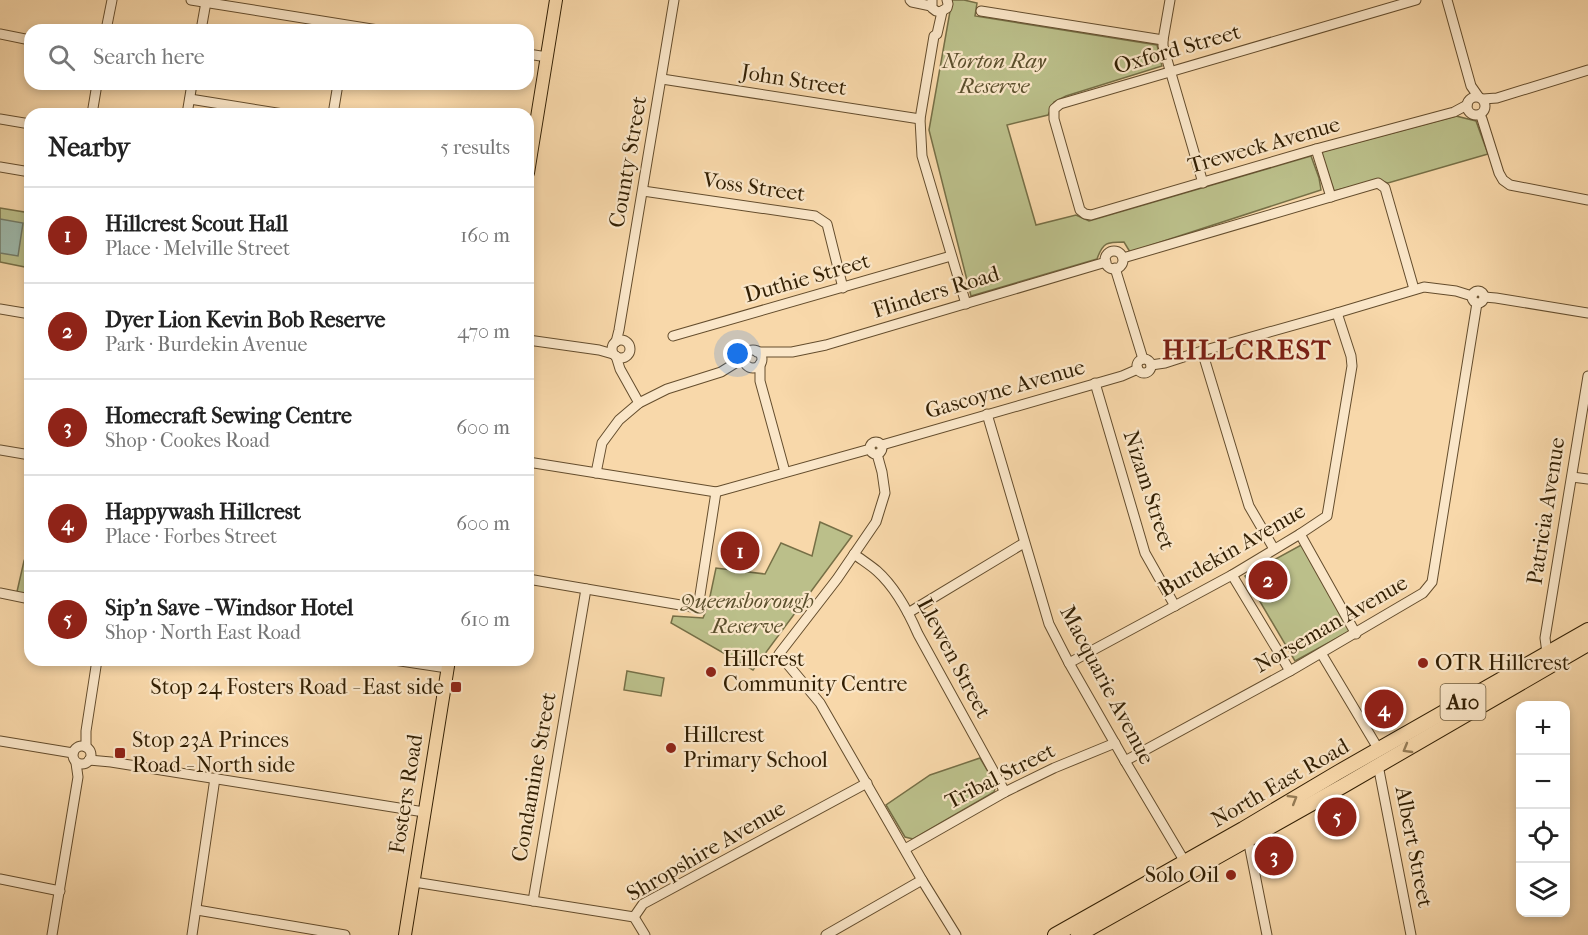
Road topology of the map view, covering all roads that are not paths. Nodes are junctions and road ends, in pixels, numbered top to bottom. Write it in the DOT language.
graph roads {
  1 [pos="111,0"];
  2 [pos="191,0"];
  3 [pos="556,0"];
  4 [pos="674,0"];
  5 [pos="910,0"];
  6 [pos="947,0"];
  7 [pos="1170,0"];
  8 [pos="1416,0"];
  9 [pos="1448,0"];
  10 [pos="206,2"];
  11 [pos="1380,5"];
  12 [pos="935,7"];
  13 [pos="981,11"];
  14 [pos="107,24"];
  15 [pos="202,24"];
  16 [pos="325,24"];
  17 [pos="0,34"];
  18 [pos="24,39"];
  19 [pos="1163,40"];
  20 [pos="534,55"];
  21 [pos="547,57"];
  22 [pos="1588,70"];
  23 [pos="1170,71"];
  24 [pos="662,80"];
  25 [pos="96,90"];
  26 [pos="191,90"];
  27 [pos="337,90"];
  28 [pos="190,99"];
  29 [pos="1475,103"];
  30 [pos="93,108"];
  31 [pos="188,108"];
  32 [pos="246,108"];
  33 [pos="334,108"];
  34 [pos="0,119"];
  35 [pos="920,119"];
  36 [pos="1482,119"];
  37 [pos="24,123"];
  38 [pos="534,136"];
  39 [pos="1316,149"];
  40 [pos="0,167"];
  41 [pos="24,171"];
  42 [pos="1203,183"];
  43 [pos="643,191"];
  44 [pos="1331,197"];
  45 [pos="1588,200"];
  46 [pos="1085,214"];
  47 [pos="951,256"];
  48 [pos="1123,258"];
  49 [pos="1106,262"];
  50 [pos="1115,268"];
  51 [pos="843,288"];
  52 [pos="1414,289"];
  53 [pos="1478,299"];
  54 [pos="966,303"];
  55 [pos="0,309"];
  56 [pos="24,313"];
  57 [pos="1588,313"];
  58 [pos="1337,314"];
  59 [pos="673,336"];
  60 [pos="534,341"];
  61 [pos="617,348"];
  62 [pos="1202,351"];
  63 [pos="627,356"];
  64 [pos="754,361"];
  65 [pos="1147,362"];
  66 [pos="620,369"];
  67 [pos="1588,376"];
  68 [pos="1095,382"];
  69 [pos="639,403"];
  70 [pos="987,414"];
  71 [pos="876,449"];
  72 [pos="0,450"];
  73 [pos="24,454"];
  74 [pos="534,463"];
  75 [pos="785,472"];
  76 [pos="596,473"];
  77 [pos="1572,477"];
  78 [pos="1588,479"];
  79 [pos="716,492"];
  80 [pos="1300,534"];
  81 [pos="1024,543"];
  82 [pos="1274,549"];
  83 [pos="854,554"];
  84 [pos="1232,575"];
  85 [pos="534,580"];
  86 [pos="586,589"];
  87 [pos="0,593"];
  88 [pos="24,598"];
  89 [pos="1175,606"];
  90 [pos="908,613"];
  91 [pos="1588,630"];
  92 [pos="1356,634"];
  93 [pos="1588,644"];
  94 [pos="1321,653"];
  95 [pos="1549,659"];
  96 [pos="1069,663"];
  97 [pos="97,666"];
  98 [pos="448,666"];
  99 [pos="1290,671"];
  100 [pos="0,741"];
  101 [pos="1115,744"];
  102 [pos="81,755"];
  103 [pos="1379,757"];
  104 [pos="1125,761"];
  105 [pos="215,778"];
  106 [pos="867,783"];
  107 [pos="1005,792"];
  108 [pos="424,812"];
  109 [pos="1246,834"];
  110 [pos="905,849"];
  111 [pos="1187,867"];
  112 [pos="0,879"];
  113 [pos="922,880"];
  114 [pos="414,882"];
  115 [pos="60,891"];
  116 [pos="534,901"];
  117 [pos="197,910"];
  118 [pos="634,917"];
  119 [pos="52,935"];
  120 [pos="192,935"];
  121 [pos="345,935"];
  122 [pos="405,935"];
  123 [pos="645,935"];
  124 [pos="826,935"];
  125 [pos="956,935"];
  126 [pos="1054,935"];
  127 [pos="1078,935"];
  128 [pos="1268,935"];
  129 [pos="1411,935"];
  1 -- 14 [label="street"];
  2 -- 10 [label="street"];
  3 -- 21 [label="main road"];
  4 -- 24 [label="street, County Street"];
  5 -- 12 [label="street"];
  6 -- 12 [label="street"];
  7 -- 19 [label="street"];
  8 -- 11 [label="street, Oxford Street"];
  9 -- 29 [label="street"];
  10 -- 15 [label="street"];
  10 -- 16 [label="street"];
  11 -- 23 [label="street, Oxford Street"];
  12 -- 35 [label="street"];
  13 -- 19 [label="street"];
  17 -- 18 [label="street"];
  19 -- 23 [label="street"];
  20 -- 21 [label="street"];
  21 -- 38 [label="main road"];
  22 -- 29 [label="street, Treweck Avenue"];
  23 -- 42 [label="street"];
  23 -- 46 [label="street, Oxford Street"];
  24 -- 35 [label="street, John Street"];
  24 -- 43 [label="street, County Street"];
  25 -- 30 [label="street"];
  26 -- 28 [label="street"];
  27 -- 33 [label="street"];
  28 -- 31 [label="street"];
  28 -- 32 [label="street"];
  29 -- 39 [label="street, Treweck Avenue"];
  34 -- 37 [label="street"];
  35 -- 47 [label="street"];
  36 -- 45 [label="street"];
  39 -- 42 [label="street, Treweck Avenue"];
  39 -- 44 [label="street"];
  40 -- 41 [label="street"];
  42 -- 46 [label="street, Treweck Avenue"];
  43 -- 51 [label="street, Voss Street"];
  43 -- 61 [label="street, County Street"];
  44 -- 48 [label="street"];
  44 -- 52 [label="street"];
  47 -- 51 [label="street, Duthie Street"];
  47 -- 54 [label="street"];
  48 -- 49 [label="street"];
  48 -- 50 [label="street"];
  49 -- 50 [label="street"];
  49 -- 54 [label="street, Flinders Road"];
  50 -- 65 [label="street"];
  51 -- 59 [label="street, Duthie Street"];
  52 -- 53 [label="street"];
  52 -- 58 [label="street"];
  53 -- 57 [label="street"];
  53 -- 92 [label="street, Norseman Avenue"];
  54 -- 64 [label="street, Flinders Road"];
  55 -- 56 [label="street"];
  58 -- 62 [label="street"];
  58 -- 80 [label="street, Burdekin Avenue"];
  60 -- 61 [label="street"];
  61 -- 63 [label="street"];
  61 -- 63 [label="street"];
  61 -- 66 [label="street"];
  62 -- 65 [label="street"];
  62 -- 82 [label="street"];
  63 -- 66 [label="street"];
  64 -- 69 [label="street, Flinders Road"];
  64 -- 75 [label="street"];
  65 -- 68 [label="street, Gascoyne Avenue"];
  66 -- 69 [label="street"];
  67 -- 77 [label="street, Patricia Avenue"];
  68 -- 70 [label="street, Gascoyne Avenue"];
  68 -- 89 [label="street, Nizam Street"];
  69 -- 76 [label="street, Flinders Road"];
  70 -- 71 [label="street, Gascoyne Avenue"];
  70 -- 81 [label="street, Macquarie Avenue"];
  71 -- 75 [label="street, Gascoyne Avenue"];
  71 -- 83 [label="street"];
  72 -- 73 [label="street"];
  74 -- 76 [label="street, Gascoyne Avenue"];
  75 -- 79 [label="street, Gascoyne Avenue"];
  76 -- 79 [label="street, Gascoyne Avenue"];
  77 -- 78 [label="street"];
  77 -- 95 [label="street, Patricia Avenue"];
  79 -- 86 [label="street"];
  80 -- 82 [label="street, Burdekin Avenue"];
  80 -- 92 [label="street"];
  81 -- 90 [label="street"];
  81 -- 96 [label="street, Macquarie Avenue"];
  82 -- 84 [label="street, Burdekin Avenue"];
  83 -- 90 [label="street, Llewen Street"];
  83 -- 106 [label="street"];
  84 -- 89 [label="street, Burdekin Avenue"];
  84 -- 99 [label="street"];
  85 -- 86 [label="street"];
  86 -- 116 [label="street, Condamine Street"];
  87 -- 88 [label="street"];
  89 -- 96 [label="street, Burdekin Avenue"];
  90 -- 107 [label="street, Llewen Street"];
  91 -- 95 [label="highway, North East Road / A10"];
  92 -- 94 [label="street, Norseman Avenue"];
  93 -- 95 [label="highway, North East Road / A10"];
  94 -- 99 [label="street, Norseman Avenue"];
  94 -- 103 [label="street, Albert Street"];
  95 -- 103 [label="highway, North East Road / A10"];
  96 -- 101 [label="street, Macquarie Avenue"];
  97 -- 102 [label="street"];
  98 -- 108 [label="main road, Fosters Road"];
  99 -- 104 [label="street, Norseman Avenue"];
  100 -- 102 [label="street"];
  101 -- 104 [label="street, Macquarie Avenue"];
  101 -- 107 [label="street, Tribal Street"];
  102 -- 105 [label="street"];
  102 -- 115 [label="street"];
  103 -- 109 [label="highway, North East Road / A10"];
  103 -- 129 [label="street, Albert Street"];
  104 -- 111 [label="street, Macquarie Avenue"];
  105 -- 108 [label="street"];
  105 -- 117 [label="street"];
  106 -- 110 [label="street"];
  106 -- 118 [label="street, Shropshire Avenue"];
  107 -- 110 [label="street, Tribal Street"];
  108 -- 114 [label="main road, Fosters Road"];
  109 -- 111 [label="highway, North East Road / A10"];
  109 -- 128 [label="street"];
  110 -- 113 [label="street"];
  111 -- 126 [label="highway, North East Road / A10"];
  111 -- 127 [label="highway, North East Road / A10"];
  112 -- 115 [label="street"];
  113 -- 124 [label="street"];
  113 -- 125 [label="street"];
  114 -- 116 [label="street, Shropshire Avenue"];
  114 -- 122 [label="main road, Fosters Road"];
  115 -- 119 [label="street"];
  116 -- 118 [label="street, Shropshire Avenue"];
  117 -- 120 [label="street"];
  117 -- 121 [label="street"];
  118 -- 123 [label="street"];
}
